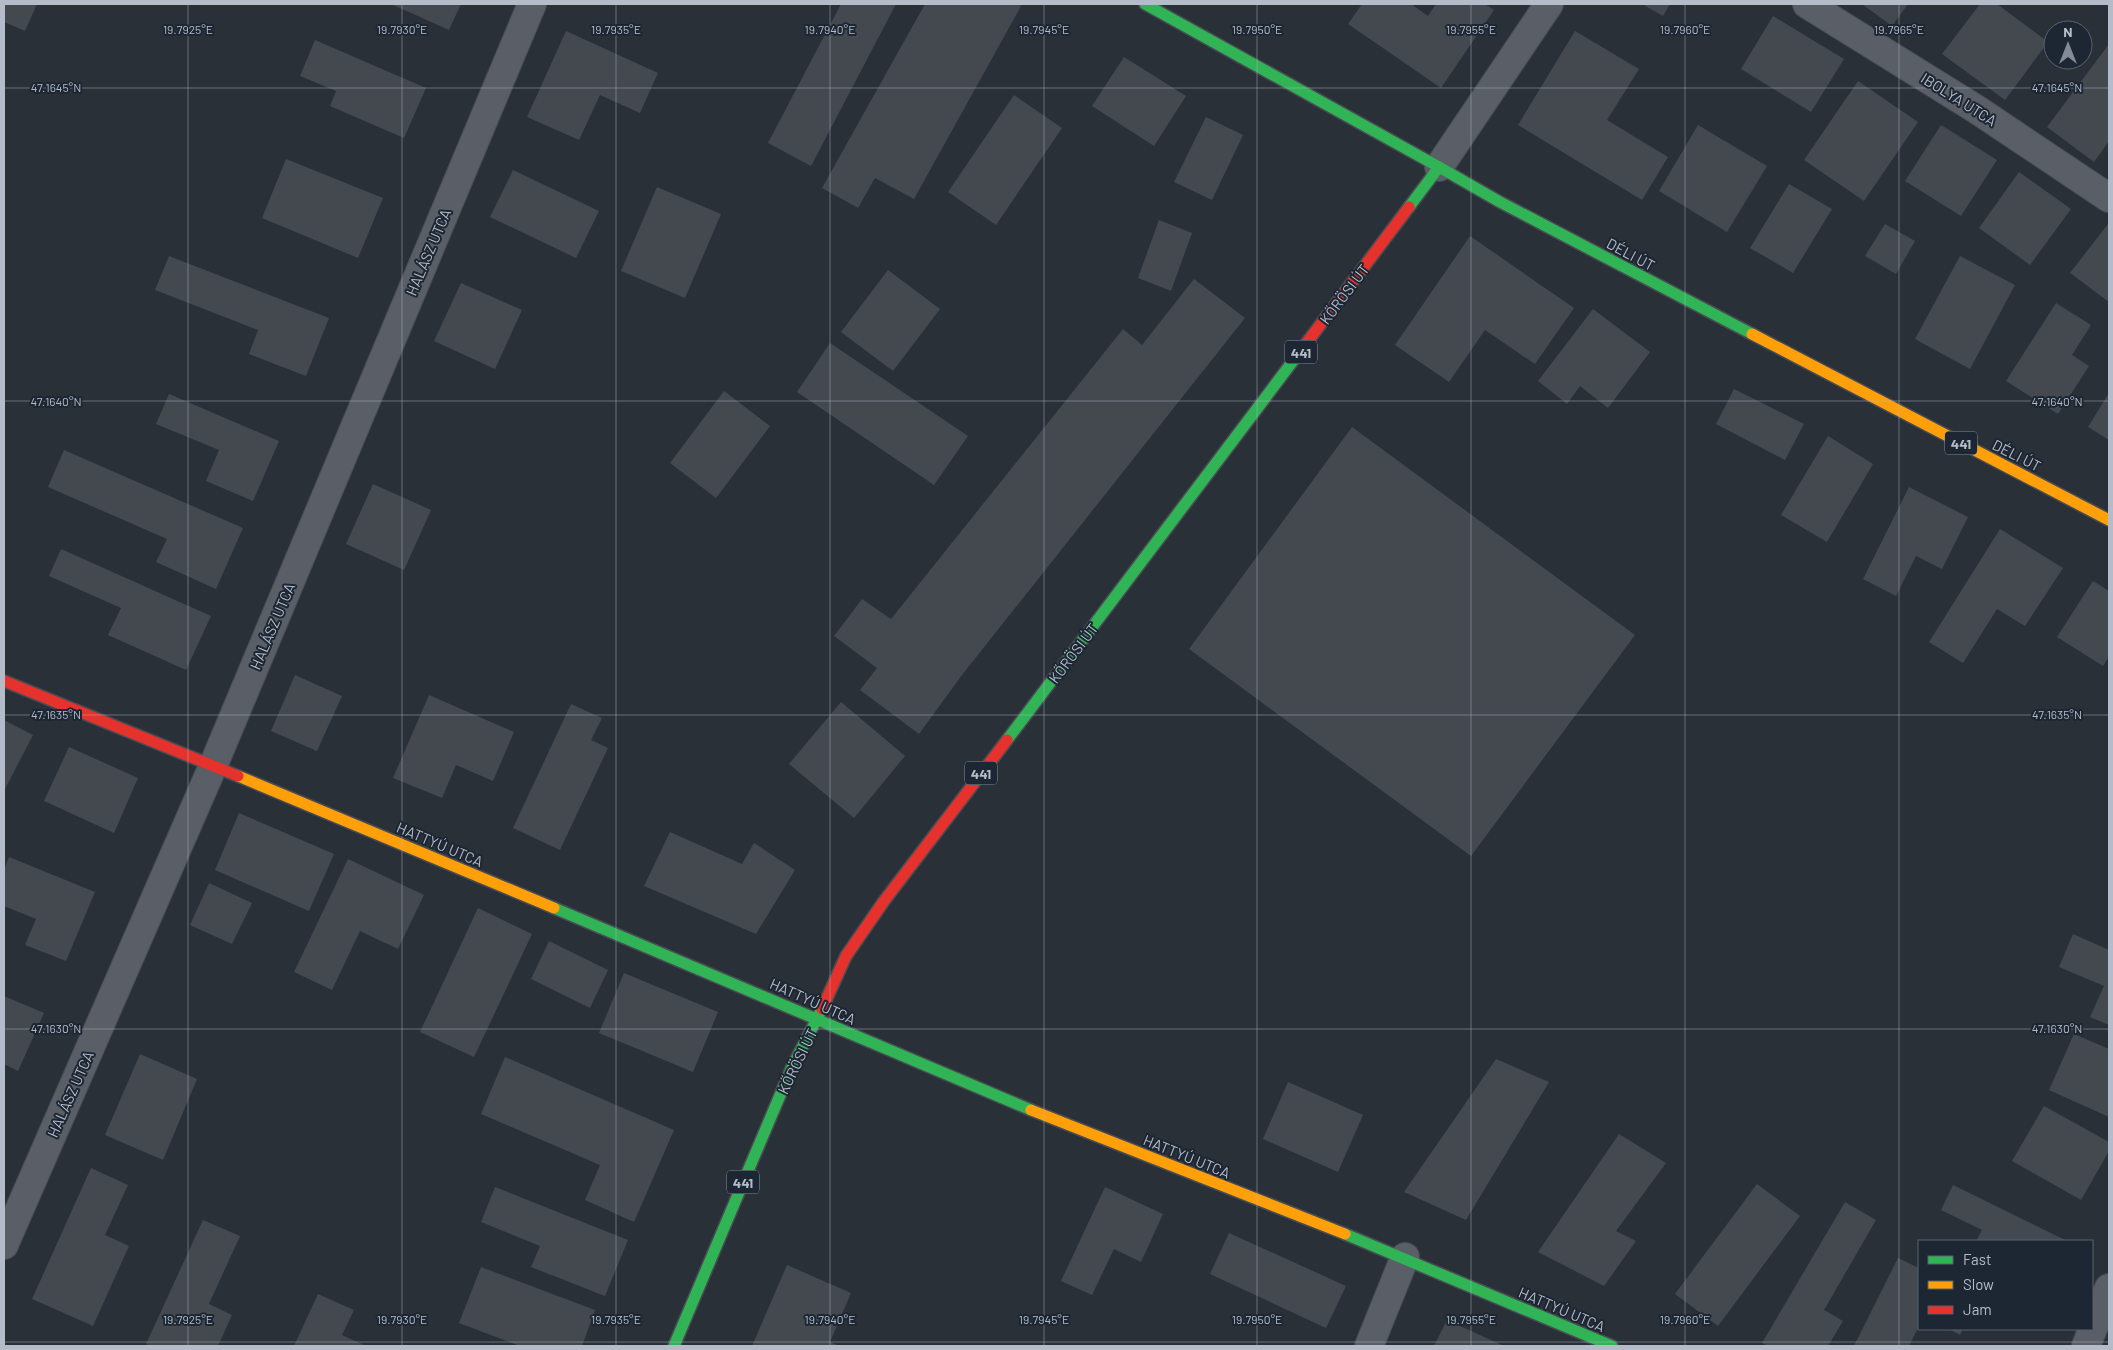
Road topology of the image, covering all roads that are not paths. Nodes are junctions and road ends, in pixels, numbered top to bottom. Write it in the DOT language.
graph roads {
  1 [pos="532,4"];
  2 [pos="1145,4"];
  3 [pos="1549,4"];
  4 [pos="1807,4"];
  5 [pos="1439,167"];
  6 [pos="2109,198"];
  7 [pos="2109,520"];
  8 [pos="4,681"];
  9 [pos="213,766"];
  10 [pos="817,1020"];
  11 [pos="4,1245"];
  12 [pos="1405,1258"];
  13 [pos="2109,1288"];
  14 [pos="2093,1328"];
  15 [pos="2092,1330"];
  16 [pos="674,1346"];
  17 [pos="1369,1346"];
  18 [pos="1612,1346"];
  19 [pos="2086,1346"];
  1 -- 9 [label="street, HALÁSZ UTCA"];
  2 -- 5 [label="main road, DÉLI ÚT"];
  3 -- 5 [label="street, KŐRÖSI ÚT"];
  4 -- 6 [label="street, IBOLYA UTCA"];
  5 -- 7 [label="main road, DÉLI ÚT / 441"];
  5 -- 10 [label="main road, KŐRÖSI ÚT / 441"];
  8 -- 9 [label="main road, HATTYÚ UTCA"];
  9 -- 10 [label="main road, HATTYÚ UTCA"];
  9 -- 11 [label="street, HALÁSZ UTCA"];
  10 -- 12 [label="main road, HATTYÚ UTCA"];
  10 -- 16 [label="main road, KŐRÖSI ÚT / 441"];
  12 -- 17 [label="street"];
  12 -- 18 [label="main road, HATTYÚ UTCA"];
  13 -- 14 [label="street"];
  15 -- 19 [label="street"];
}
